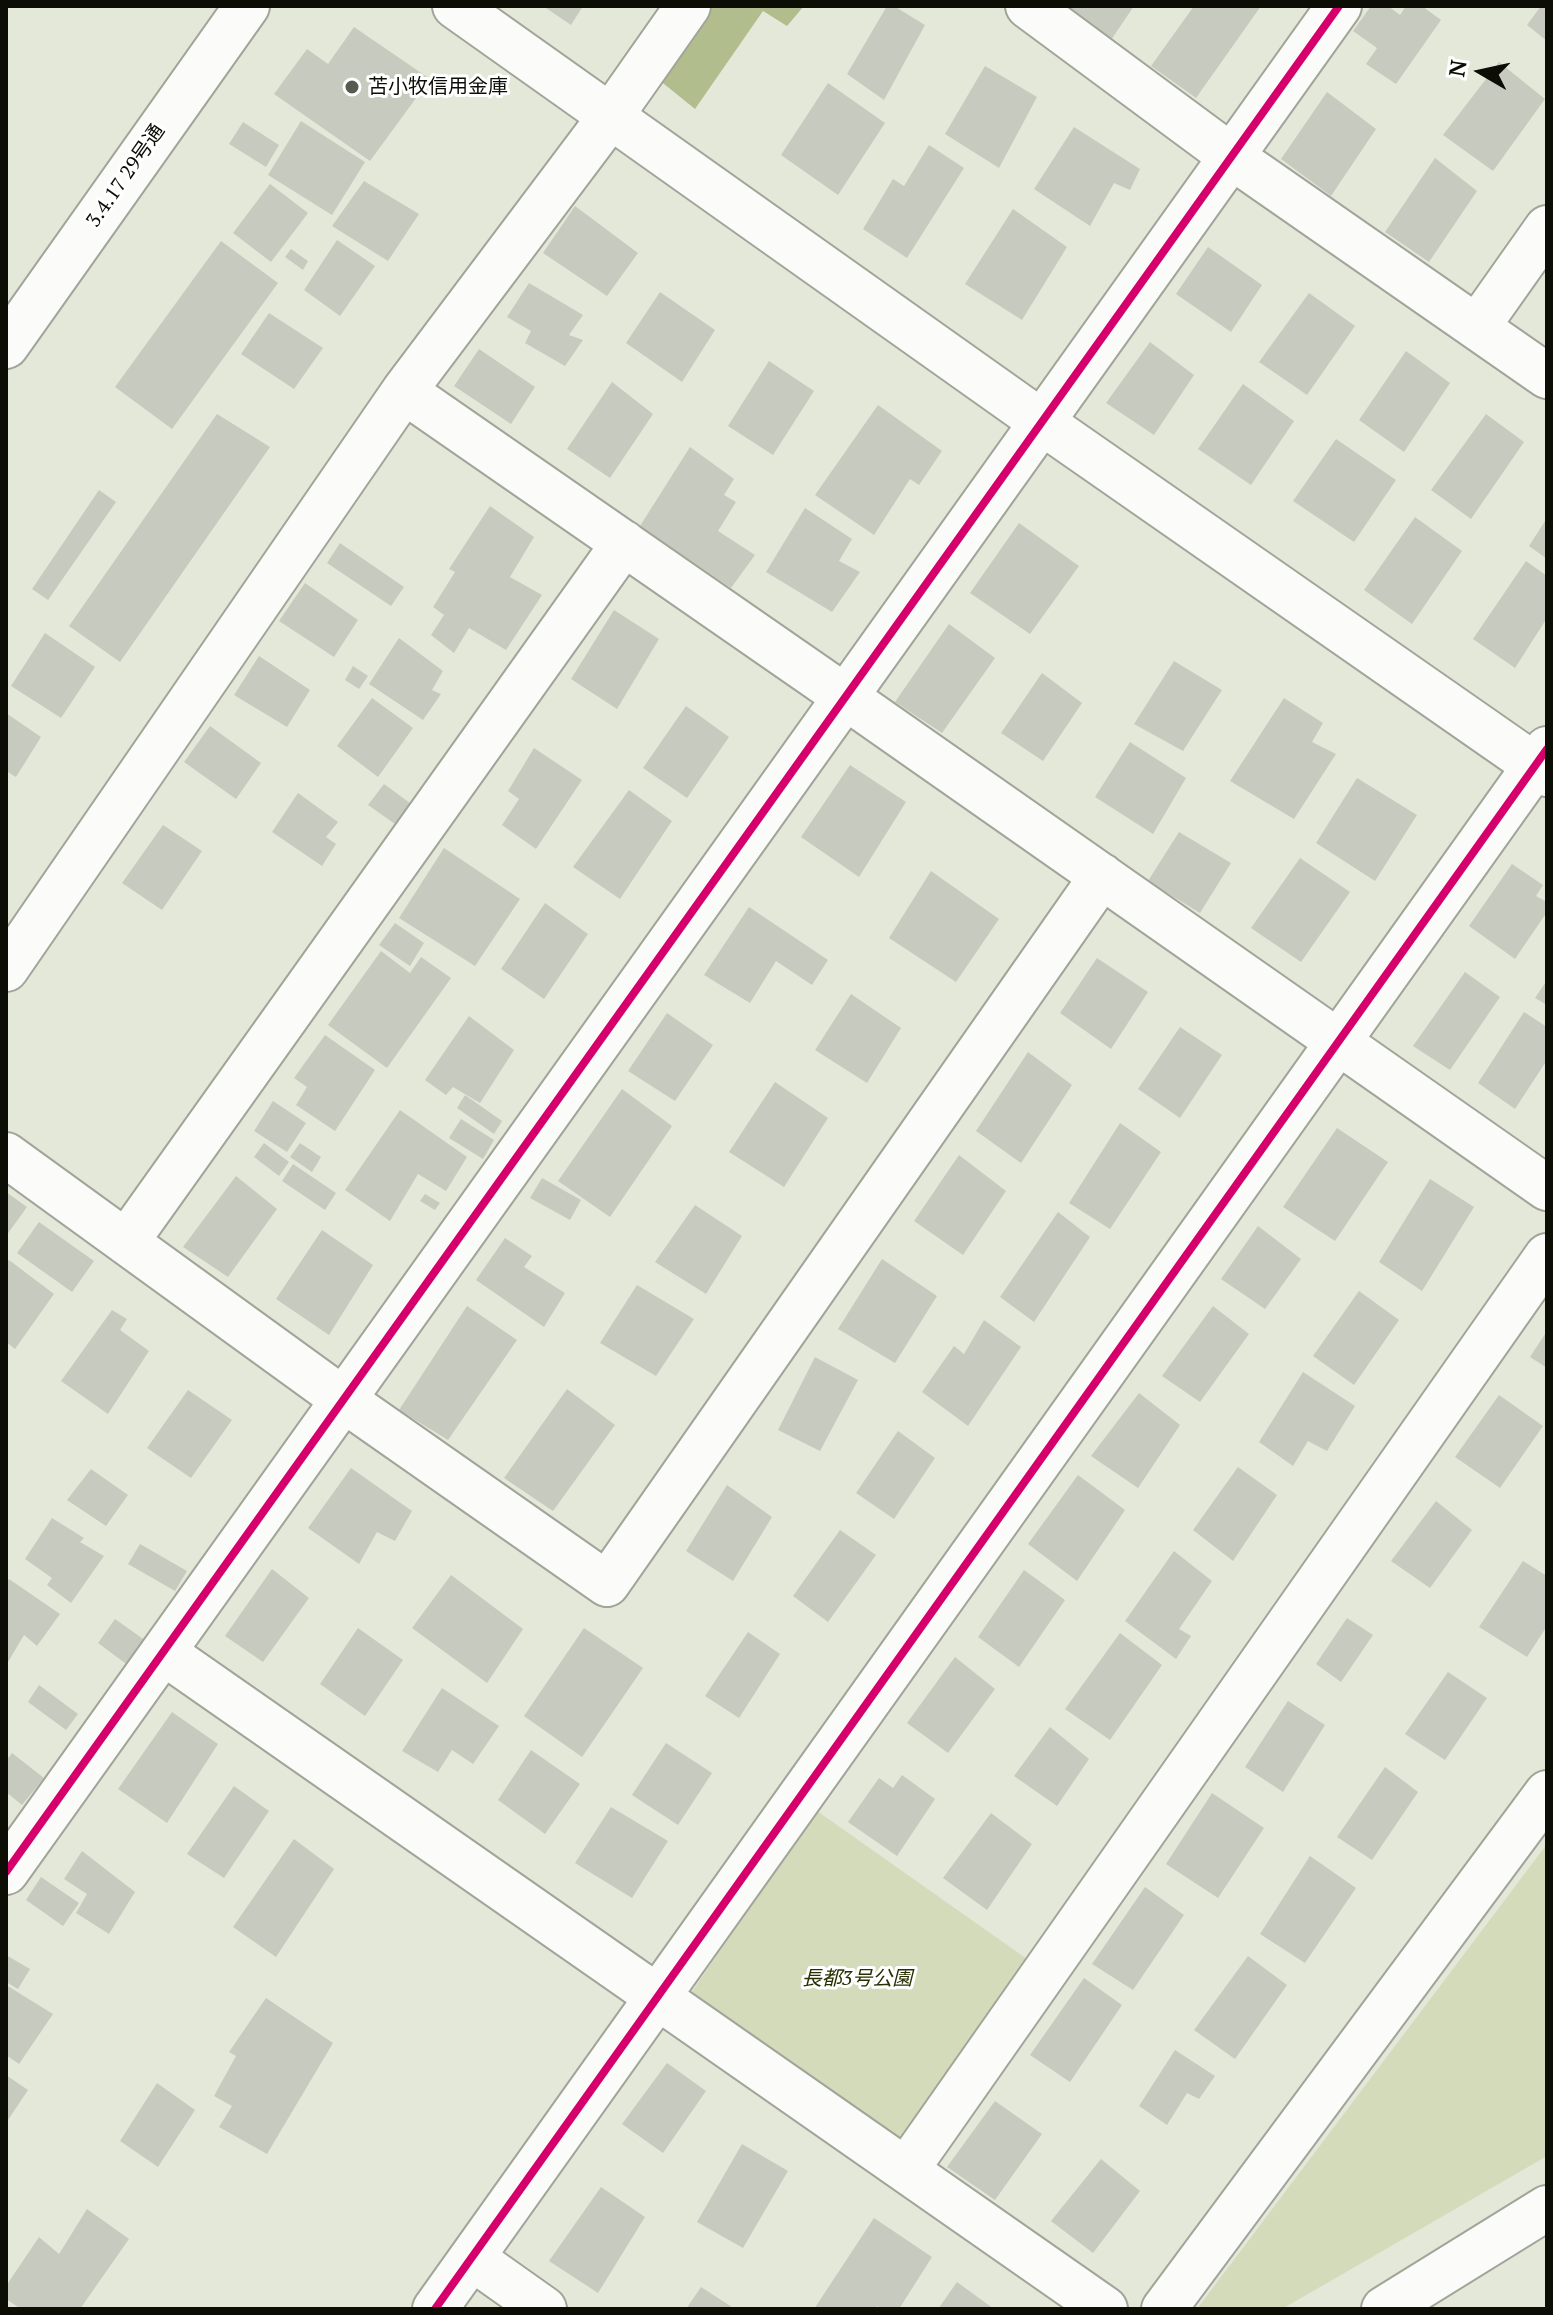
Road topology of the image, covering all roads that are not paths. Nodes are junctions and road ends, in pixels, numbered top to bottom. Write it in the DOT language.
graph roads {
  1 [pos="247,6"];
  2 [pos="455,6"];
  3 [pos="688,6"];
  4 [pos="1028,6"];
  5 [pos="1339,6"];
  6 [pos="610,117"];
  7 [pos="1232,157"];
  8 [pos="1547,228"];
  9 [pos="1477,327"];
  10 [pos="6,346"];
  11 [pos="1547,376"];
  12 [pos="404,391"];
  13 [pos="1043,423"];
  14 [pos="624,543"];
  15 [pos="847,698"];
  16 [pos="1543,763"];
  17 [pos="1102,876"];
  18 [pos="6,969"];
  19 [pos="1339,1042"];
  20 [pos="6,1155"];
  21 [pos="1547,1188"];
  22 [pos="126,1242"];
  23 [pos="1547,1256"];
  24 [pos="344,1400"];
  25 [pos="163,1652"];
  26 [pos="1547,1793"];
  27 [pos="6,1872"];
  28 [pos="657,1999"];
  29 [pos="906,2170"];
  30 [pos="1547,2208"];
  31 [pos="472,2258"];
  32 [pos="435,2309"];
  33 [pos="544,2309"];
  34 [pos="1105,2309"];
  35 [pos="1164,2309"];
  36 [pos="1384,2309"];
  1 -- 10 [label="street, 3.4.17 29号通"];
  2 -- 6 [label="street"];
  3 -- 6 [label="street"];
  4 -- 7 [label="street"];
  5 -- 7 [label="street"];
  6 -- 12 [label="street"];
  6 -- 13 [label="street"];
  7 -- 9 [label="street"];
  7 -- 13 [label="street"];
  8 -- 9 [label="street"];
  9 -- 11 [label="street"];
  12 -- 14 [label="street"];
  12 -- 18 [label="street"];
  13 -- 15 [label="street"];
  13 -- 16 [label="street"];
  14 -- 15 [label="street"];
  14 -- 22 [label="street"];
  15 -- 17 [label="street"];
  15 -- 24 [label="street"];
  16 -- 19 [label="street"];
  17 -- 19 [label="street"];
  17 -- 24 [label="street"];
  19 -- 21 [label="street"];
  19 -- 28 [label="street"];
  20 -- 22 [label="street"];
  22 -- 24 [label="street"];
  23 -- 29 [label="street"];
  24 -- 25 [label="street"];
  25 -- 27 [label="street"];
  25 -- 28 [label="street"];
  26 -- 35 [label="street"];
  28 -- 29 [label="street"];
  28 -- 31 [label="street"];
  29 -- 34 [label="street"];
  30 -- 36 [label="street"];
  31 -- 32 [label="street"];
  31 -- 33 [label="street"];
}
